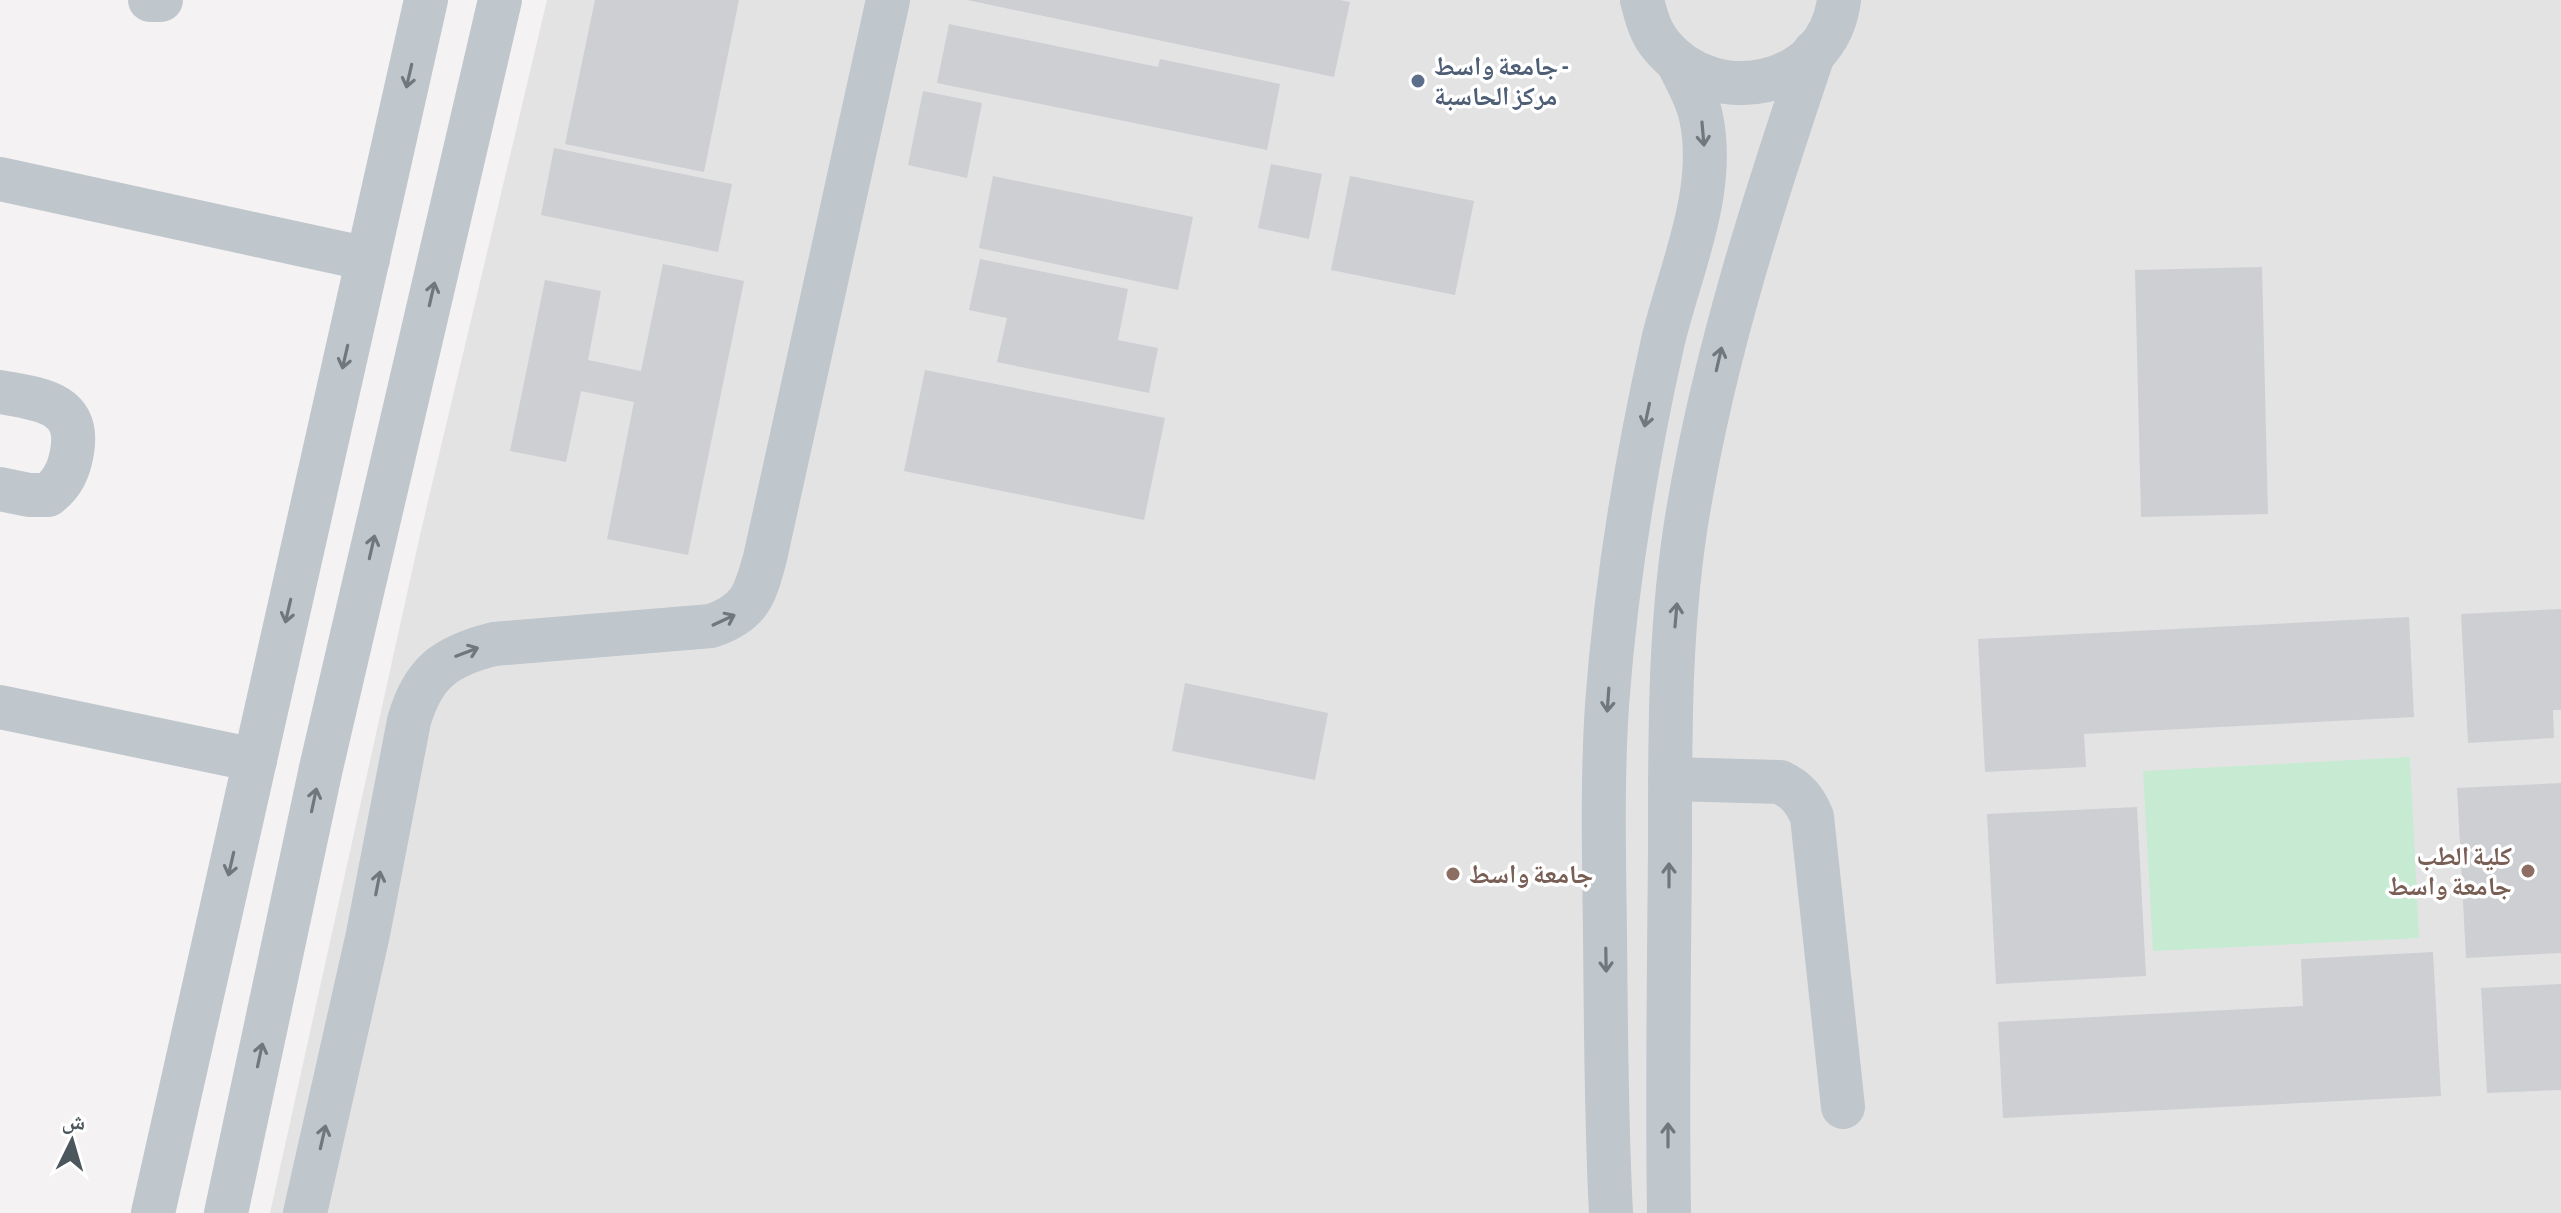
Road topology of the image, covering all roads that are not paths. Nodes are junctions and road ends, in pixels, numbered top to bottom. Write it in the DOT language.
graph roads {
  1 [pos="150,0"];
  2 [pos="161,0"];
  3 [pos="426,0"];
  4 [pos="500,0"];
  5 [pos="888,0"];
  6 [pos="1642,0"];
  7 [pos="1843,3"];
  8 [pos="1814,52"];
  9 [pos="1677,61"];
  10 [pos="0,179"];
  11 [pos="368,259"];
  12 [pos="0,392"];
  13 [pos="0,489"];
  14 [pos="0,707"];
  15 [pos="255,760"];
  16 [pos="1670,779"];
  17 [pos="1843,1107"];
  18 [pos="153,1213"];
  19 [pos="226,1213"];
  20 [pos="305,1213"];
  21 [pos="1611,1213"];
  22 [pos="1669,1213"];
  1 -- 2 [label="street"];
  3 -- 11 [label="street, one-way"];
  19 -- 4 [label="street, one-way"];
  20 -- 5 [label="street, one-way"];
  6 -- 9 [label="street"];
  7 -- 8 [label="street"];
  8 -- 9 [label="street"];
  16 -- 8 [label="street, one-way"];
  9 -- 21 [label="street, one-way"];
  10 -- 11 [label="street"];
  11 -- 15 [label="street, one-way"];
  12 -- 13 [label="street"];
  14 -- 15 [label="street"];
  15 -- 18 [label="street, one-way"];
  16 -- 17 [label="street"];
  22 -- 16 [label="street, one-way"];
}
